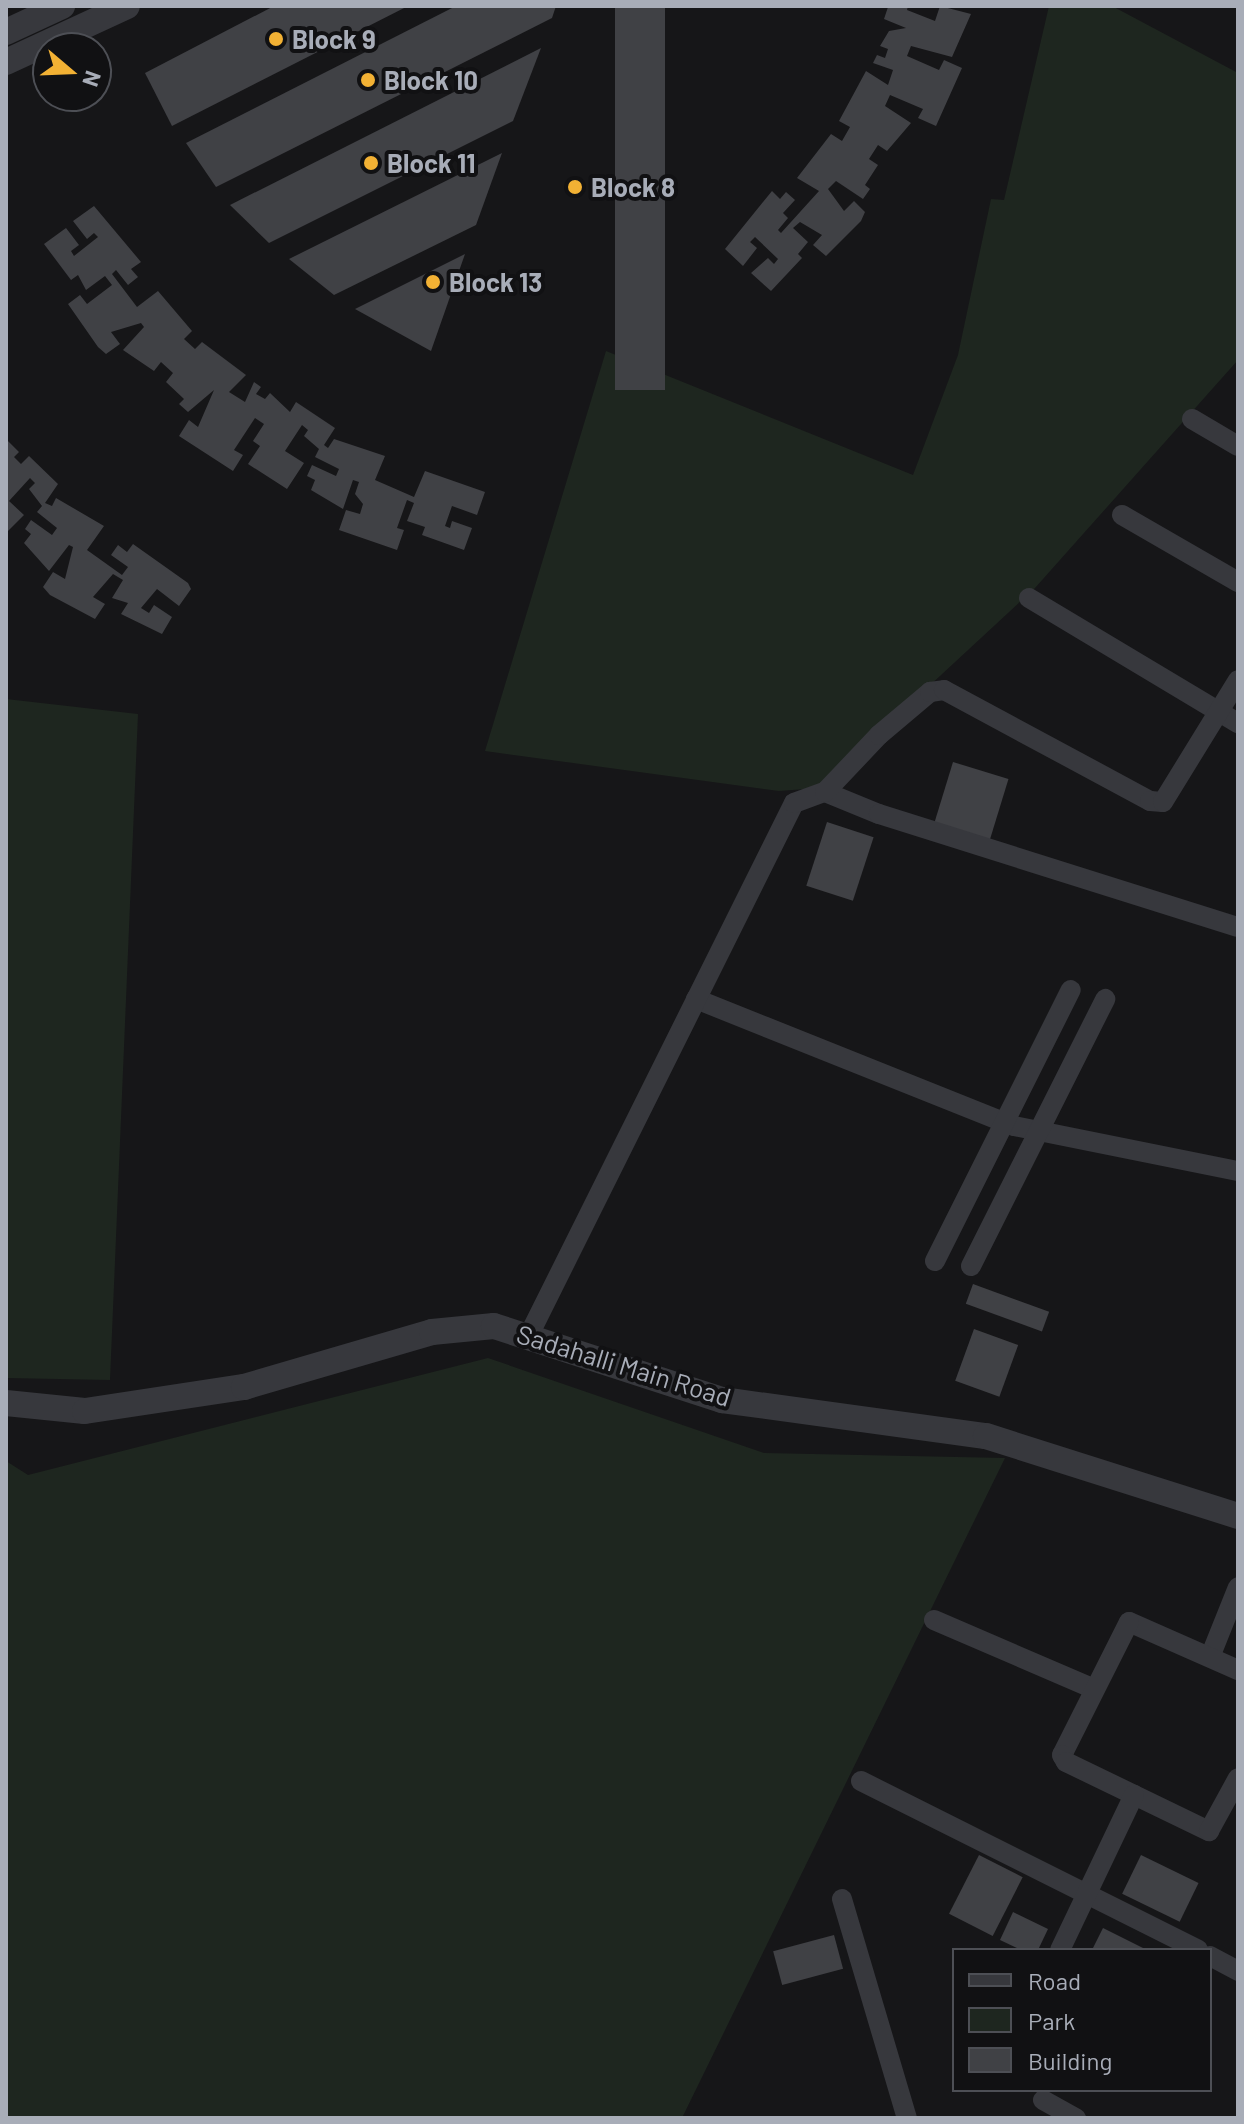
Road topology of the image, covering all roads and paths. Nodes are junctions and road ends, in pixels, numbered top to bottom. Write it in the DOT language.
graph roads {
  1 [pos="62,6"];
  2 [pos="127,6"];
  3 [pos="6,32"];
  4 [pos="6,62"];
  5 [pos="1192,419"];
  6 [pos="1238,446"];
  7 [pos="1122,515"];
  8 [pos="1238,582"];
  9 [pos="1029,598"];
  10 [pos="1238,680"];
  11 [pos="1219,712"];
  12 [pos="1238,723"];
  13 [pos="825,792"];
  14 [pos="1238,927"];
  15 [pos="1071,990"];
  16 [pos="696,999"];
  17 [pos="1105,999"];
  18 [pos="1005,1122"];
  19 [pos="1038,1131"];
  20 [pos="1238,1171"];
  21 [pos="935,1261"];
  22 [pos="971,1266"];
  23 [pos="529,1335"];
  24 [pos="6,1403"];
  25 [pos="1238,1516"];
  26 [pos="1238,1587"];
  27 [pos="934,1620"];
  28 [pos="1210,1657"];
  29 [pos="1238,1670"];
  30 [pos="1092,1688"];
  31 [pos="1238,1778"];
  32 [pos="861,1781"];
  33 [pos="1134,1795"];
  34 [pos="1088,1892"];
  35 [pos="842,1899"];
  36 [pos="1061,1948"];
  37 [pos="1194,1948"];
  38 [pos="1212,1957"];
  39 [pos="1238,1971"];
  40 [pos="1044,2103"];
  41 [pos="907,2118"];
  42 [pos="1076,2118"];
  1 -- 3 [label="street"];
  2 -- 4 [label="street"];
  5 -- 6 [label="street"];
  7 -- 8 [label="street"];
  9 -- 11 [label="street"];
  10 -- 11 [label="street"];
  11 -- 12 [label="street"];
  11 -- 13 [label="street"];
  13 -- 14 [label="street"];
  13 -- 16 [label="street"];
  15 -- 18 [label="street"];
  16 -- 18 [label="street"];
  16 -- 23 [label="street"];
  17 -- 19 [label="street"];
  18 -- 19 [label="street"];
  18 -- 21 [label="street"];
  19 -- 20 [label="street"];
  19 -- 22 [label="street"];
  23 -- 24 [label="street, Sadahalli Main Road"];
  23 -- 25 [label="street, Sadahalli Main Road"];
  26 -- 28 [label="street"];
  27 -- 30 [label="street"];
  28 -- 29 [label="street"];
  28 -- 30 [label="street"];
  30 -- 33 [label="street"];
  31 -- 33 [label="street"];
  32 -- 34 [label="street"];
  33 -- 34 [label="street"];
  34 -- 36 [label="street"];
  34 -- 37 [label="street"];
  35 -- 41 [label="street"];
  38 -- 39 [label="street"];
  40 -- 42 [label="street"];
}
